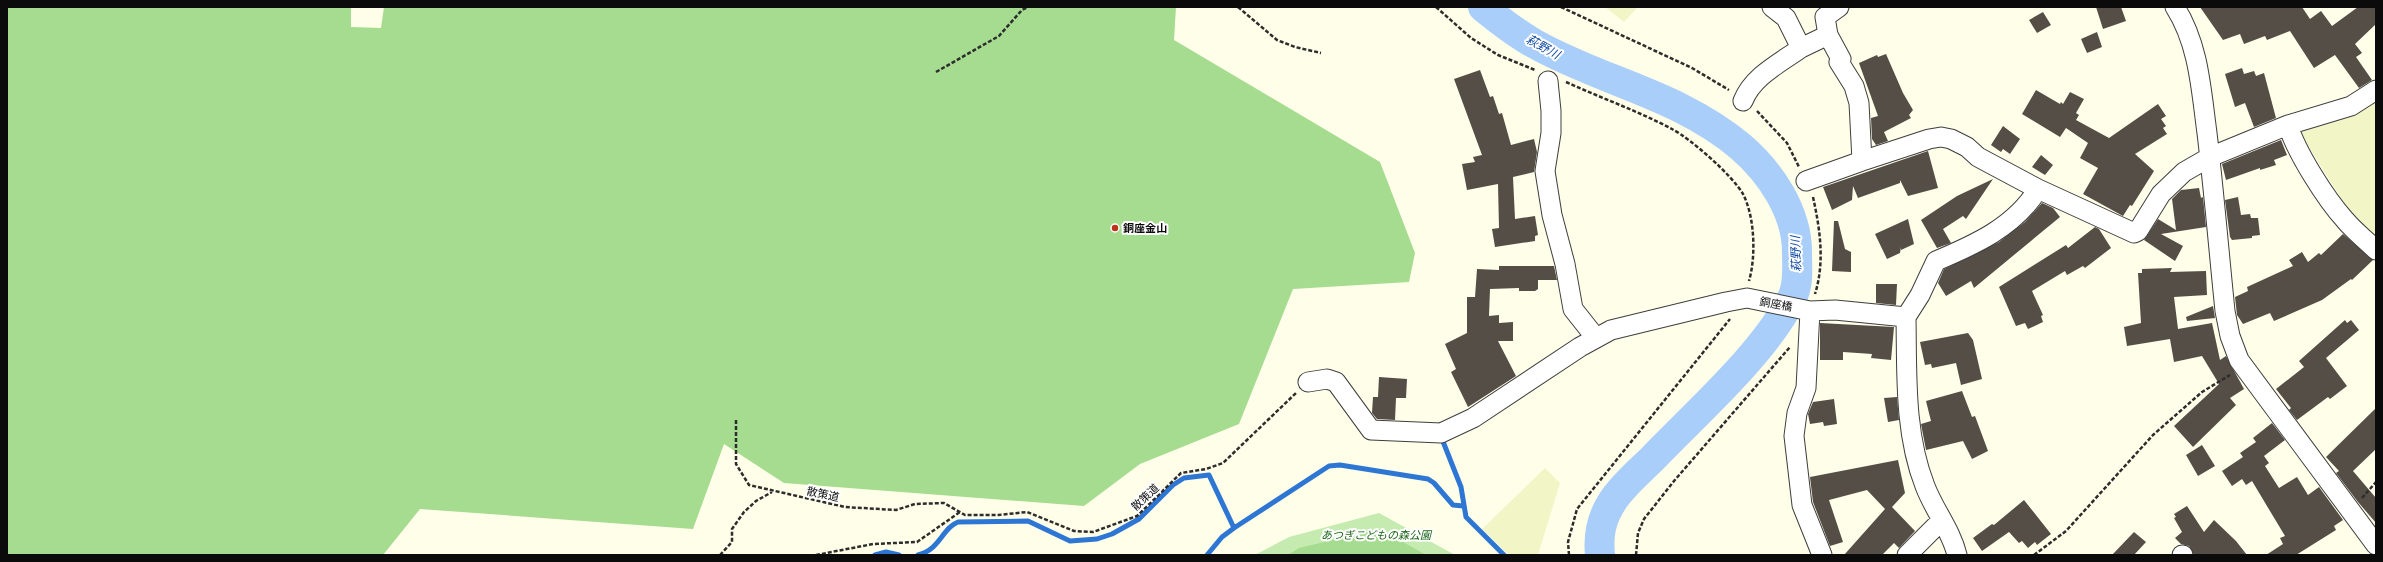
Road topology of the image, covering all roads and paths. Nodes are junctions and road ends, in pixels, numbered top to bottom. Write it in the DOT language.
graph roads {
  1 [pos="1028,7"];
  2 [pos="1238,7"];
  3 [pos="1436,7"];
  4 [pos="1561,7"];
  5 [pos="1772,7"];
  6 [pos="1839,7"];
  7 [pos="2175,7"];
  8 [pos="1828,35"];
  9 [pos="1801,48"];
  10 [pos="1321,53"];
  11 [pos="936,72"];
  12 [pos="1548,81"];
  13 [pos="2376,90"];
  14 [pos="1743,101"];
  15 [pos="2288,125"];
  16 [pos="2210,156"];
  17 [pos="1862,161"];
  18 [pos="1806,181"];
  19 [pos="2038,189"];
  20 [pos="2376,250"];
  21 [pos="1745,298"];
  22 [pos="1808,310"];
  23 [pos="1906,317"];
  24 [pos="1596,338"];
  25 [pos="1794,342"];
  26 [pos="2245,368"];
  27 [pos="1308,382"];
  28 [pos="736,420"];
  29 [pos="773,491"];
  30 [pos="960,512"];
  31 [pos="1942,520"];
  32 [pos="2376,545"];
  33 [pos="720,555"];
  34 [pos="816,555"];
  35 [pos="1569,555"];
  36 [pos="1636,555"];
  37 [pos="1822,555"];
  38 [pos="1907,555"];
  39 [pos="1957,555"];
  40 [pos="2034,555"];
  1 -- 11 [label="path"];
  2 -- 10 [label="path"];
  3 -- 12 [label="path"];
  4 -- 14 [label="path"];
  5 -- 9 [label="street"];
  6 -- 8 [label="street"];
  7 -- 16 [label="street"];
  8 -- 9 [label="street"];
  8 -- 17 [label="street"];
  9 -- 14 [label="street"];
  12 -- 21 [label="path"];
  12 -- 24 [label="street"];
  13 -- 15 [label="street"];
  14 -- 18 [label="path"];
  15 -- 16 [label="street"];
  15 -- 20 [label="street"];
  16 -- 19 [label="street"];
  16 -- 26 [label="street"];
  17 -- 18 [label="street"];
  17 -- 19 [label="street"];
  18 -- 22 [label="path"];
  19 -- 23 [label="street"];
  21 -- 22 [label="street, 銅座橋"];
  21 -- 24 [label="street"];
  21 -- 35 [label="path"];
  22 -- 23 [label="street, 銅座橋"];
  22 -- 37 [label="street"];
  23 -- 31 [label="street"];
  24 -- 27 [label="street"];
  25 -- 36 [label="path"];
  26 -- 32 [label="street"];
  26 -- 40 [label="path"];
  27 -- 30 [label="path, 散策道"];
  28 -- 29 [label="path, 散策道"];
  29 -- 30 [label="path, 散策道"];
  29 -- 33 [label="path"];
  30 -- 34 [label="path"];
  31 -- 38 [label="street"];
  31 -- 39 [label="street"];
}
